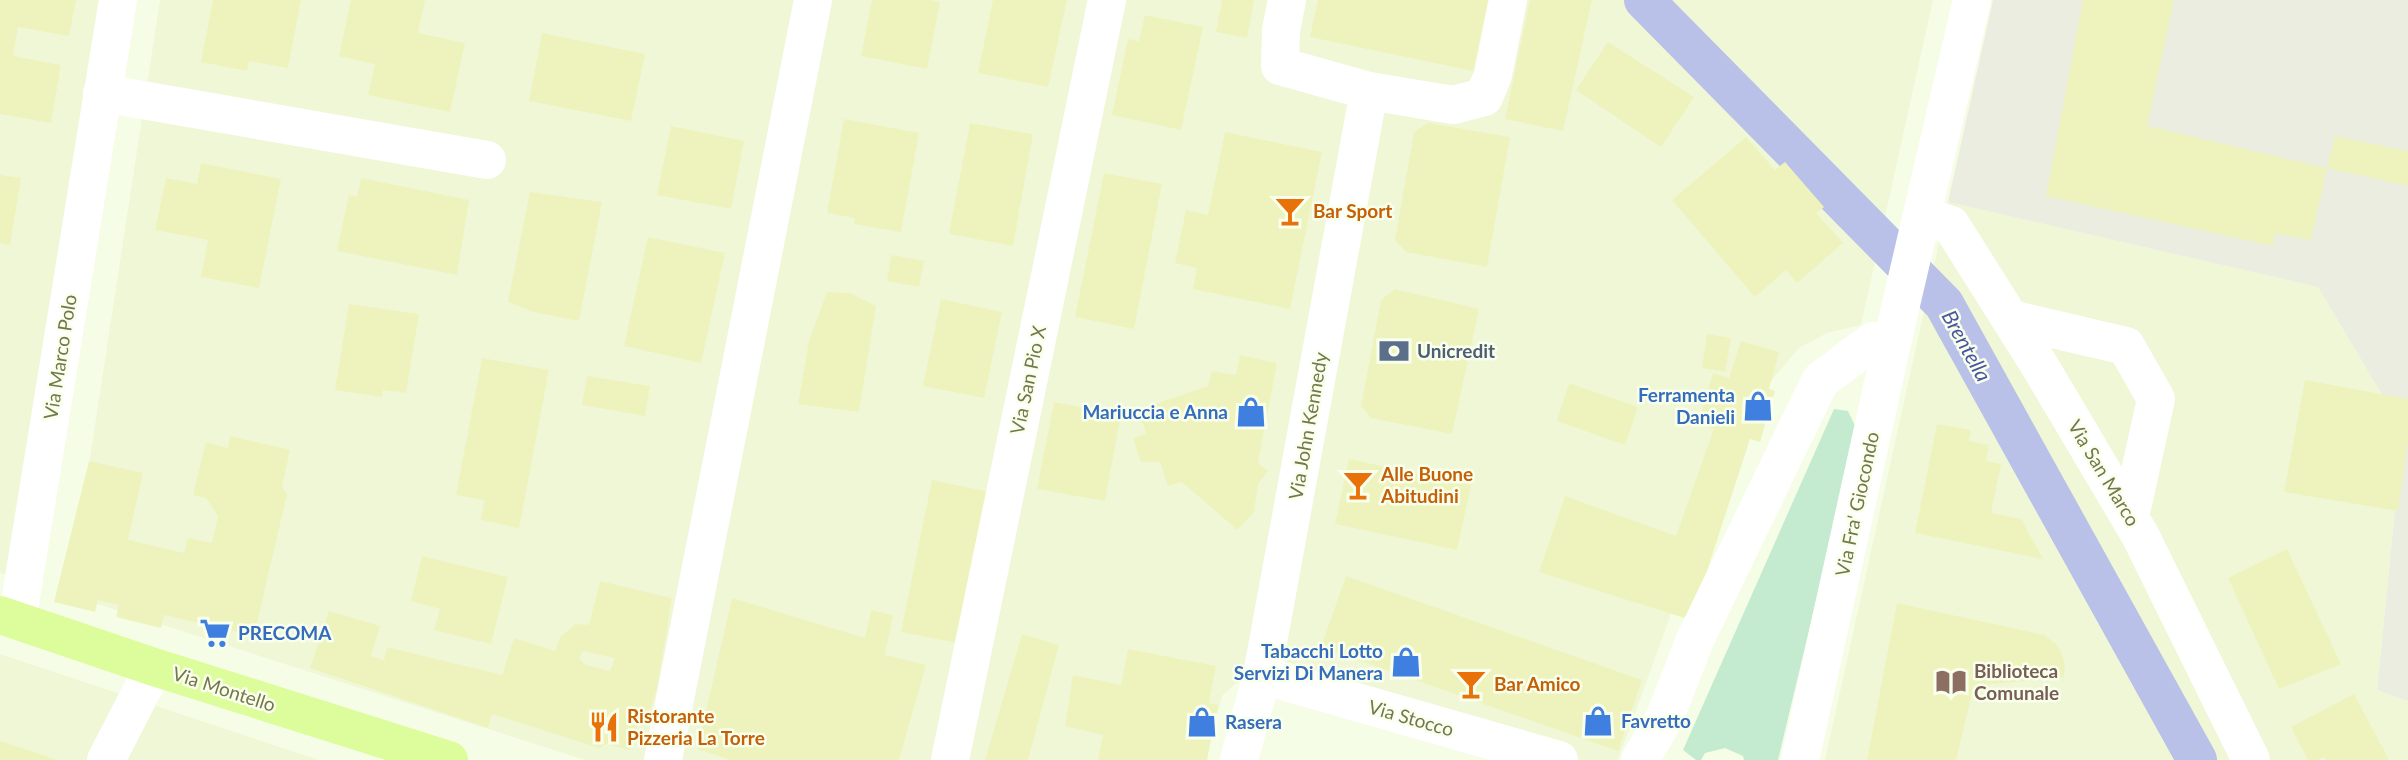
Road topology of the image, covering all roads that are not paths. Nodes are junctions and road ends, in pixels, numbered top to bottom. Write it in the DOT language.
graph roads {
  1 [pos="118,0"];
  2 [pos="813,0"];
  3 [pos="1107,0"];
  4 [pos="1287,0"];
  5 [pos="1508,0"];
  6 [pos="1972,0"];
  7 [pos="1369,91"];
  8 [pos="102,93"];
  9 [pos="488,160"];
  10 [pos="1917,239"];
  11 [pos="2010,319"];
  12 [pos="1894,334"];
  13 [pos="2130,517"];
  14 [pos="9,618"];
  15 [pos="154,667"];
  16 [pos="1262,675"];
  17 [pos="106,760"];
  18 [pos="449,760"];
  19 [pos="663,760"];
  20 [pos="950,760"];
  21 [pos="1239,760"];
  22 [pos="1559,760"];
  23 [pos="1640,760"];
  24 [pos="1800,760"];
  25 [pos="2251,760"];
  1 -- 8 [label="street, Via Marco Polo"];
  2 -- 19 [label="street"];
  3 -- 20 [label="street, Via San Pio X"];
  4 -- 7 [label="street"];
  5 -- 7 [label="street"];
  6 -- 10 [label="street"];
  7 -- 16 [label="street, Via John Kennedy"];
  8 -- 9 [label="street"];
  8 -- 14 [label="street, Via Marco Polo"];
  10 -- 11 [label="street, Via San Marco"];
  10 -- 12 [label="street, Via Fra' Giocondo"];
  11 -- 13 [label="street, Via San Marco"];
  11 -- 13 [label="street"];
  12 -- 23 [label="street"];
  12 -- 24 [label="street, Via Fra' Giocondo"];
  13 -- 25 [label="street, Via San Marco"];
  14 -- 15 [label="main road, Via Montello"];
  15 -- 17 [label="street"];
  15 -- 18 [label="main road, Via Montello"];
  16 -- 21 [label="street, Via John Kennedy"];
  16 -- 22 [label="street, Via Stocco"];
}
